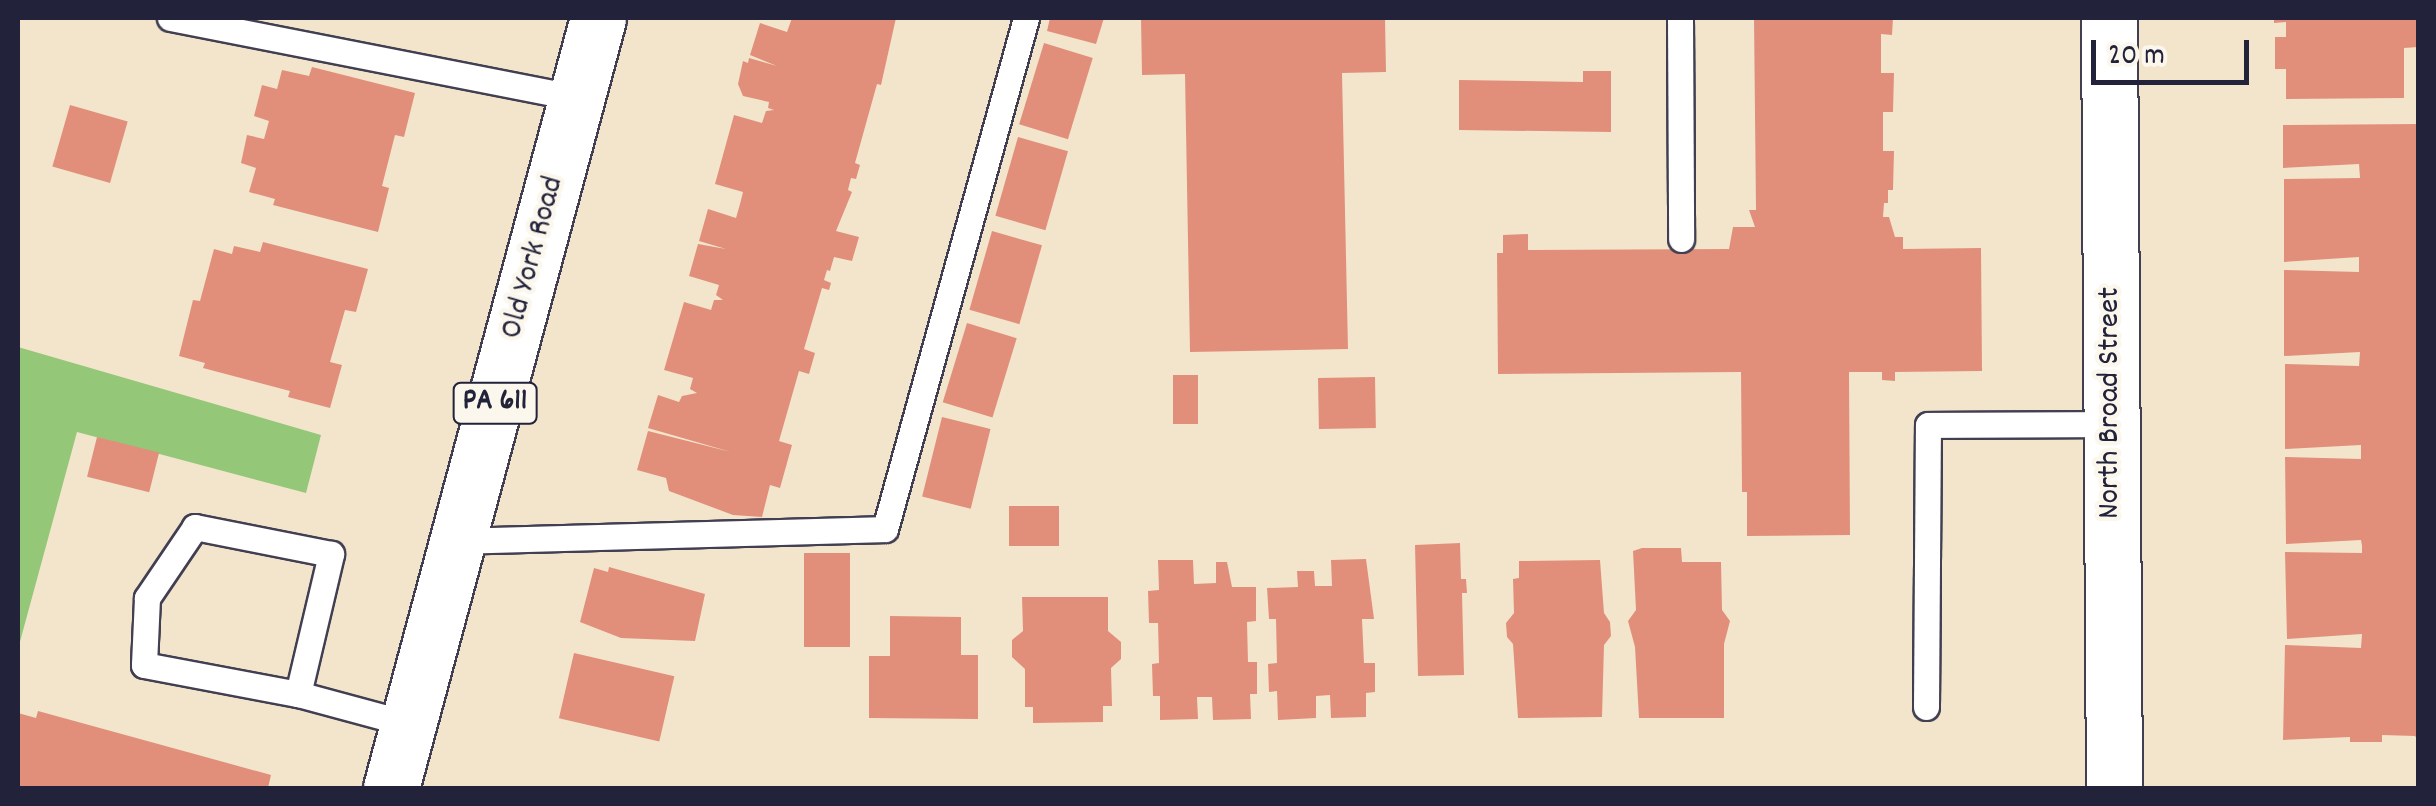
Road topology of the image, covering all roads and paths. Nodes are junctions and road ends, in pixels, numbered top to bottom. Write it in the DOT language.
graph roads {
  1 [pos="170,18"];
  2 [pos="598,18"];
  3 [pos="1026,18"];
  4 [pos="1680,18"];
  5 [pos="2108,18"];
  6 [pos="576,98"];
  7 [pos="1682,239"];
  8 [pos="2111,424"];
  9 [pos="458,541"];
  10 [pos="298,694"];
  11 [pos="1926,707"];
  12 [pos="408,724"];
  13 [pos="392,788"];
  14 [pos="2114,788"];
  1 -- 6 [label="lane"];
  2 -- 6 [label="main road, Old York Road / PA 611"];
  3 -- 9 [label="lane"];
  4 -- 7 [label="lane"];
  5 -- 8 [label="main road, North Broad Street"];
  6 -- 9 [label="main road, Old York Road / PA 611"];
  8 -- 11 [label="lane"];
  8 -- 14 [label="main road, North Broad Street"];
  9 -- 12 [label="main road, Old York Road / PA 611"];
  10 -- 10 [label="lane"];
  10 -- 12 [label="lane"];
  12 -- 13 [label="main road, Old York Road / PA 611"];
}
